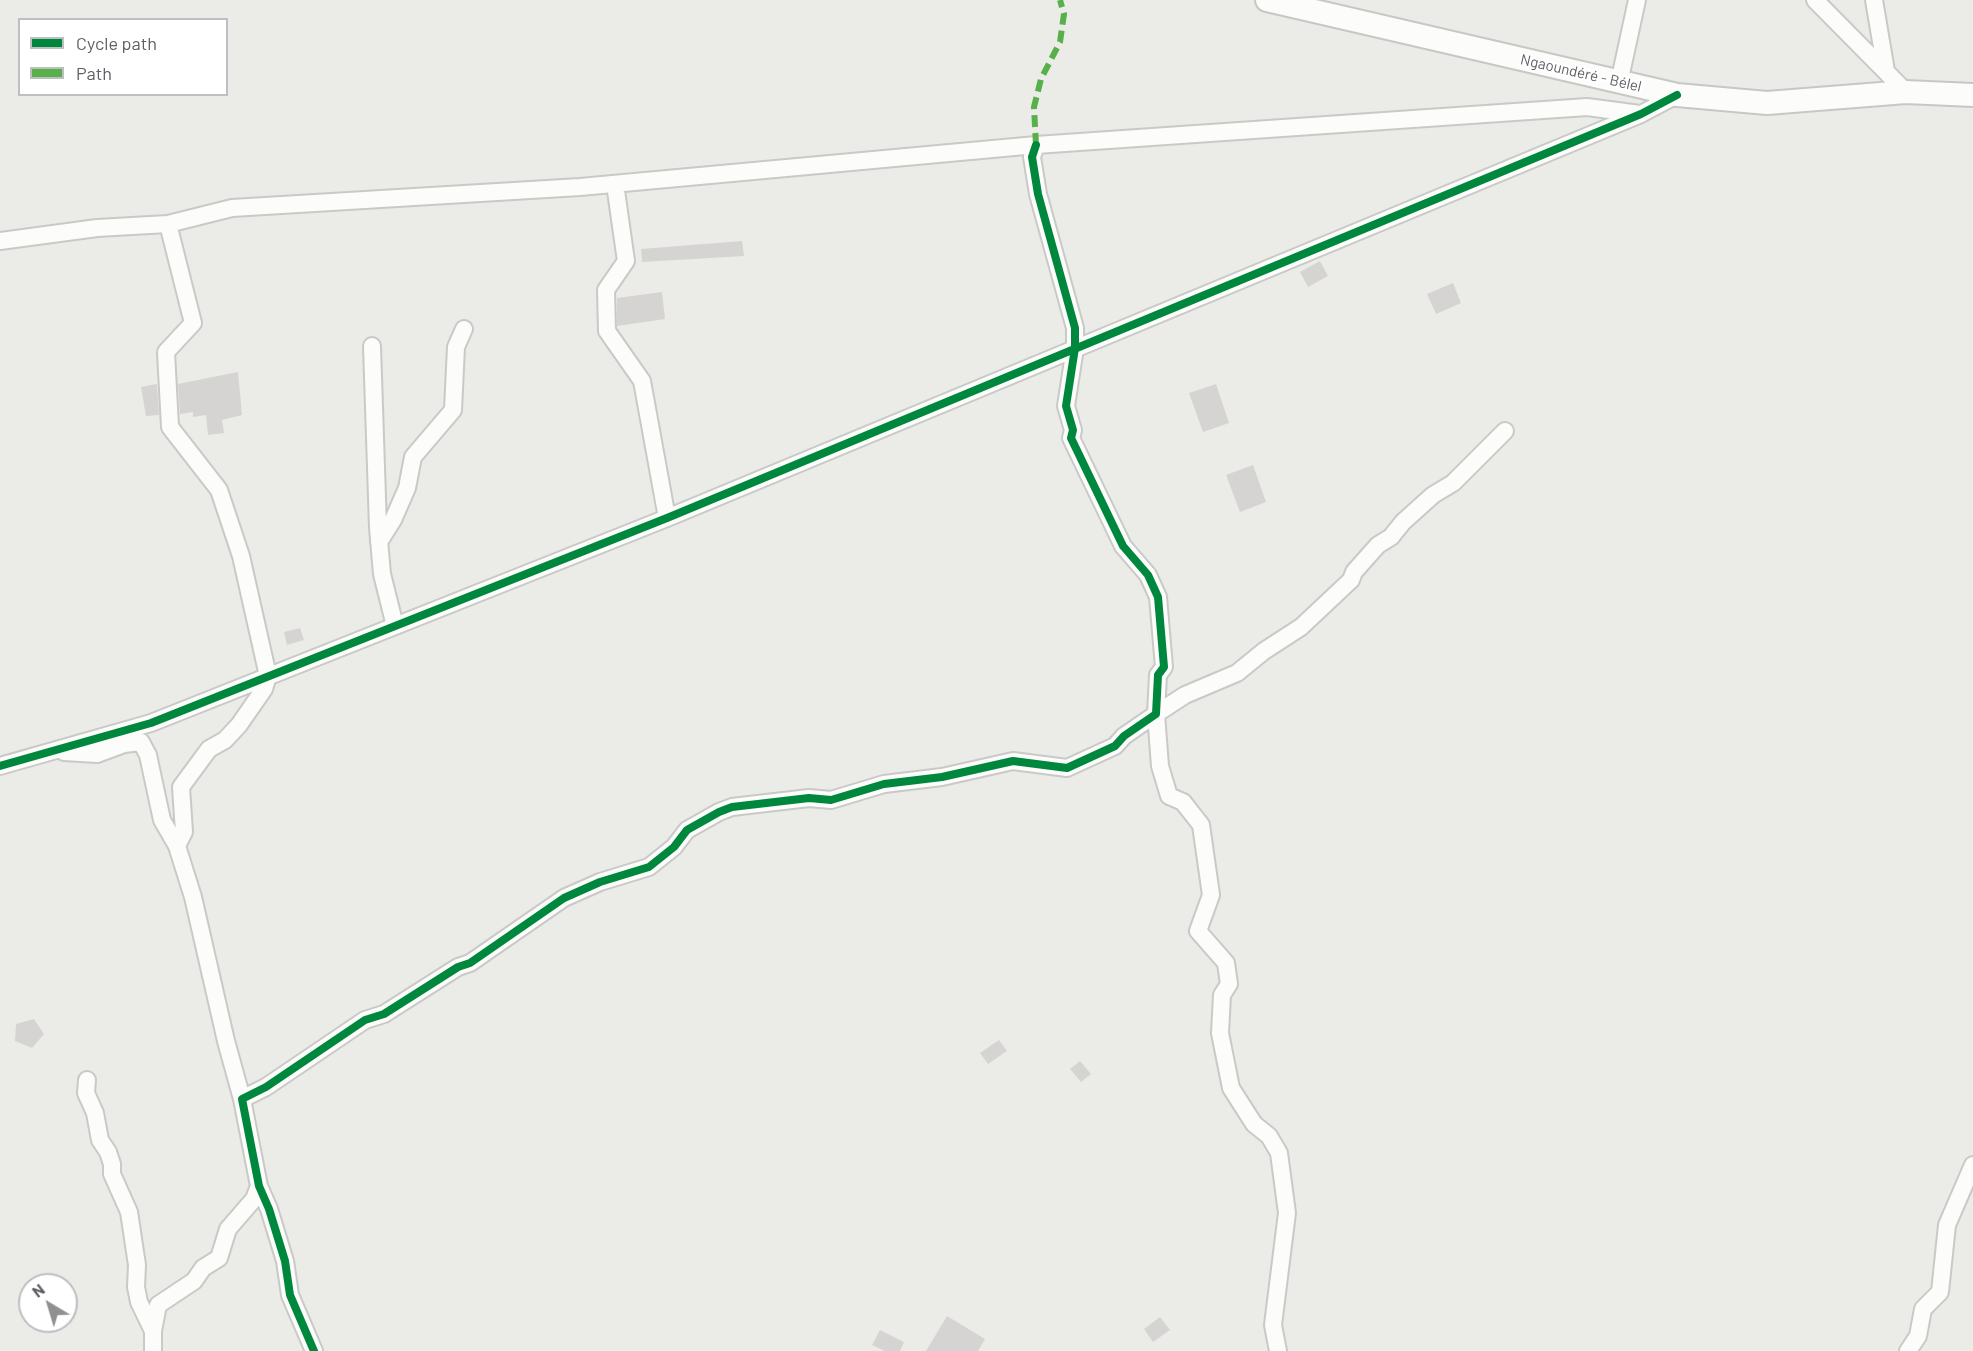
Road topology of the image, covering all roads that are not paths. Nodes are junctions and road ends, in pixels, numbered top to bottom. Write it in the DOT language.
graph roads {
  1 [pos="1267,0"];
  2 [pos="1637,0"];
  3 [pos="1815,0"];
  4 [pos="1874,0"];
  5 [pos="1886,71"];
  6 [pos="1619,83"];
  7 [pos="1906,92"];
  8 [pos="1677,95"];
  9 [pos="1973,95"];
  10 [pos="1641,114"];
  11 [pos="1036,145"];
  12 [pos="615,184"];
  13 [pos="168,224"];
  14 [pos="0,241"];
  15 [pos="464,329"];
  16 [pos="372,346"];
  17 [pos="1075,348"];
  18 [pos="1505,431"];
  19 [pos="667,518"];
  20 [pos="379,542"];
  21 [pos="395,626"];
  22 [pos="268,676"];
  23 [pos="1156,714"];
  24 [pos="50,751"];
  25 [pos="0,766"];
  26 [pos="177,846"];
  27 [pos="87,1080"];
  28 [pos="242,1099"];
  29 [pos="1973,1166"];
  30 [pos="259,1186"];
  31 [pos="153,1330"];
  32 [pos="153,1351"];
  33 [pos="314,1351"];
  34 [pos="1278,1351"];
  35 [pos="1908,1351"];
  1 -- 6 [label="main road, Ngaoundéré - Bélel"];
  2 -- 6 [label="street"];
  3 -- 5 [label="street"];
  4 -- 5 [label="street"];
  5 -- 7 [label="street"];
  6 -- 8 [label="main road, Ngaoundéré - Bélel"];
  7 -- 8 [label="main road, Ngaoundéré - Bélel"];
  7 -- 9 [label="main road, Ngaoundéré - Bélel"];
  8 -- 10 [label="street"];
  10 -- 11 [label="street"];
  10 -- 17 [label="street"];
  11 -- 12 [label="street"];
  11 -- 17 [label="street"];
  12 -- 13 [label="street"];
  12 -- 19 [label="street"];
  13 -- 14 [label="street"];
  13 -- 22 [label="street"];
  15 -- 20 [label="street"];
  16 -- 20 [label="street"];
  17 -- 19 [label="street"];
  17 -- 23 [label="street"];
  18 -- 23 [label="street"];
  19 -- 21 [label="street"];
  20 -- 21 [label="street"];
  21 -- 22 [label="street"];
  22 -- 24 [label="street"];
  22 -- 26 [label="street"];
  23 -- 28 [label="street"];
  23 -- 34 [label="street"];
  24 -- 25 [label="street"];
  24 -- 26 [label="street"];
  26 -- 28 [label="street"];
  27 -- 31 [label="street"];
  28 -- 30 [label="street"];
  29 -- 35 [label="street"];
  30 -- 31 [label="street"];
  30 -- 33 [label="street"];
  31 -- 32 [label="street"];
}
